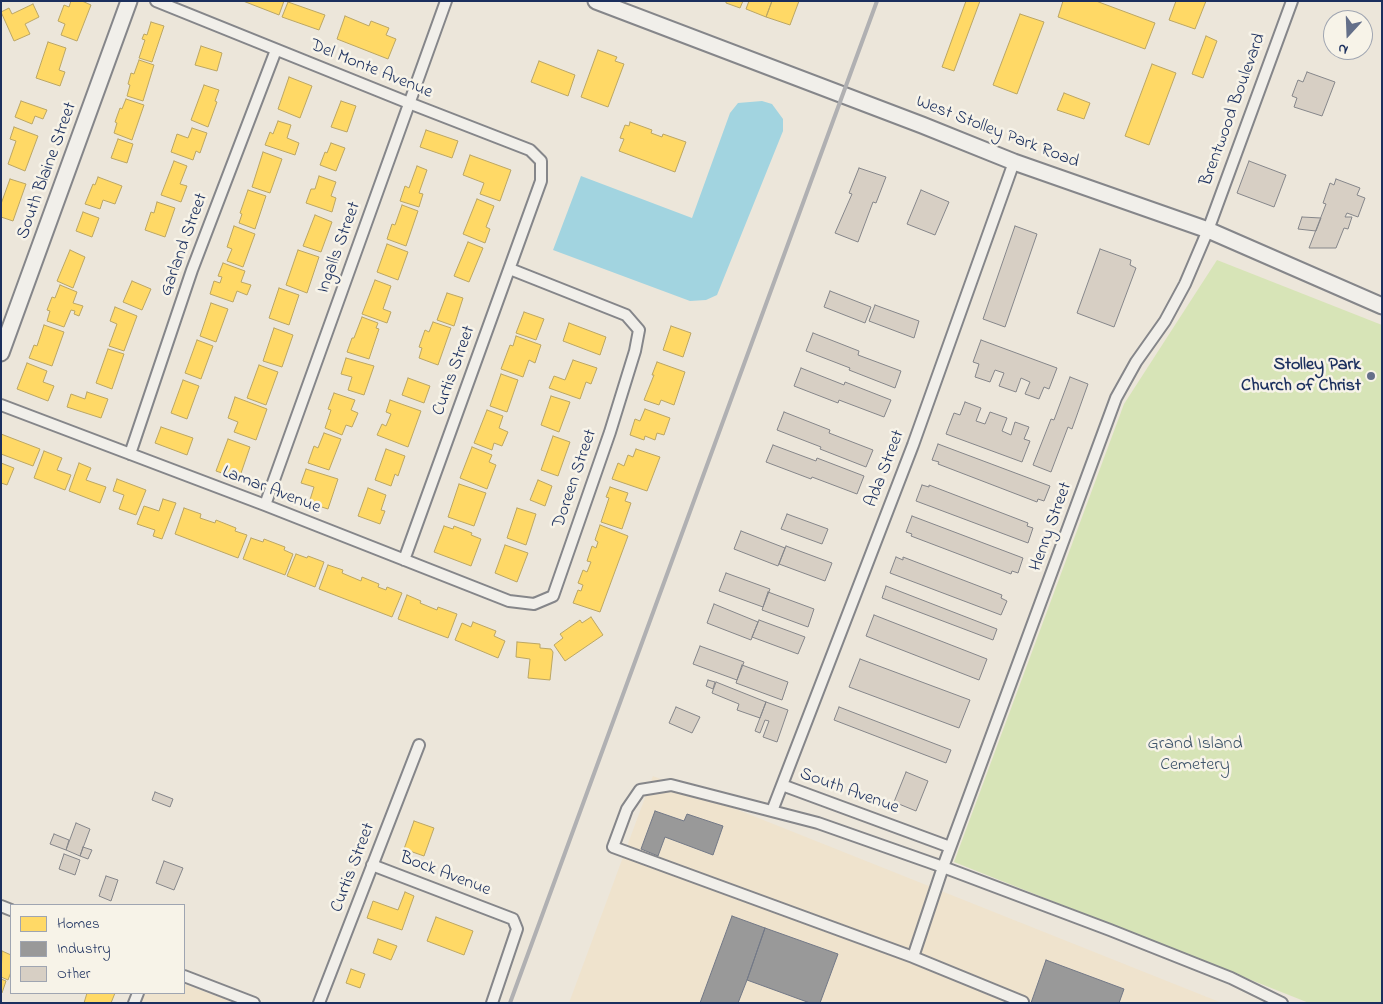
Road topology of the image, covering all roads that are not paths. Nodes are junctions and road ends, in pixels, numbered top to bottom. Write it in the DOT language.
graph roads {
  1 [pos="130,1"];
  2 [pos="156,1"];
  3 [pos="446,1"];
  4 [pos="596,1"];
  5 [pos="1292,1"];
  6 [pos="276,50"];
  7 [pos="409,103"];
  8 [pos="1014,162"];
  9 [pos="536,193"];
  10 [pos="1208,230"];
  11 [pos="510,269"];
  12 [pos="1382,306"];
  13 [pos="1,354"];
  14 [pos="1,405"];
  15 [pos="130,454"];
  16 [pos="265,505"];
  17 [pos="404,560"];
  18 [pos="529,604"];
  19 [pos="419,745"];
  20 [pos="782,785"];
  21 [pos="772,811"];
  22 [pos="950,847"];
  23 [pos="372,865"];
  24 [pos="943,867"];
  25 [pos="913,957"];
  26 [pos="185,976"];
  27 [pos="1277,1001"];
  28 [pos="1023,1002"];
  29 [pos="254,1003"];
  30 [pos="319,1003"];
  31 [pos="492,1003"];
  1 -- 13 [label="main road, South Blaine Street"];
  2 -- 6 [label="street, Del Monte Avenue"];
  3 -- 7 [label="street, Ingalls Street"];
  4 -- 8 [label="main road, West Stolley Park Road"];
  5 -- 10 [label="street, Brentwood Boulevard"];
  6 -- 7 [label="street, Del Monte Avenue"];
  6 -- 15 [label="street, Garland Street"];
  7 -- 9 [label="street, Del Monte Avenue"];
  7 -- 16 [label="street, Ingalls Street"];
  8 -- 10 [label="main road, West Stolley Park Road"];
  8 -- 20 [label="street, Ada Street"];
  9 -- 11 [label="street, Curtis Street"];
  10 -- 12 [label="main road, West Stolley Park Road"];
  10 -- 22 [label="street, Henry Street"];
  11 -- 17 [label="street, Curtis Street"];
  11 -- 18 [label="street, Doreen Street"];
  14 -- 15 [label="street, Lamar Avenue"];
  15 -- 16 [label="street, Lamar Avenue"];
  16 -- 17 [label="street, Lamar Avenue"];
  17 -- 18 [label="street, Lamar Avenue"];
  19 -- 23 [label="street, Curtis Street"];
  20 -- 21 [label="street, South Avenue"];
  20 -- 22 [label="street, South Avenue"];
  21 -- 24 [label="street"];
  21 -- 25 [label="street"];
  22 -- 24 [label="street, Henry Street"];
  23 -- 30 [label="street, Curtis Street"];
  23 -- 31 [label="street, Bock Avenue"];
  24 -- 25 [label="street, Henry Street"];
  24 -- 27 [label="street"];
  25 -- 28 [label="street"];
  26 -- 29 [label="street"];
}
